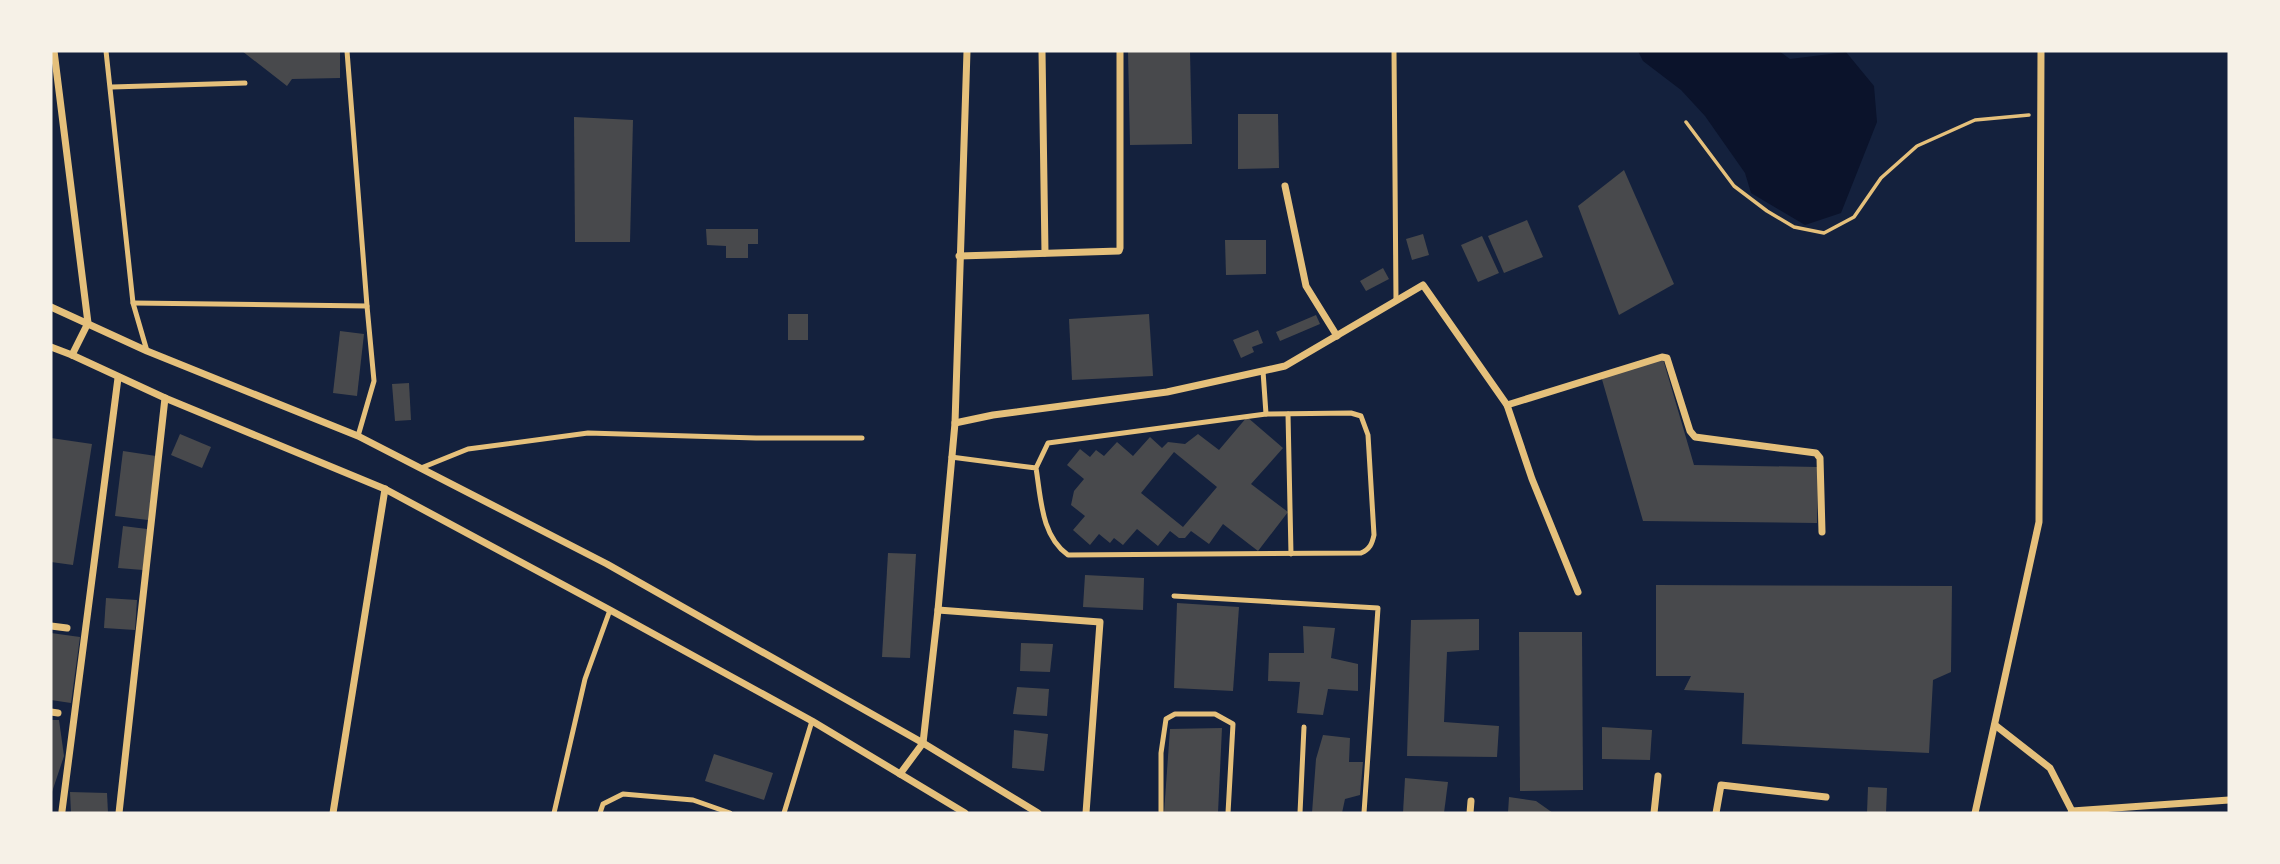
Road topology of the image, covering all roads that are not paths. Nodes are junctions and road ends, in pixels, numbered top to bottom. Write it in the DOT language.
graph roads {
  1 [pos="54,51"];
  2 [pos="106,51"];
  3 [pos="347,51"];
  4 [pos="967,51"];
  5 [pos="1042,51"];
  6 [pos="1120,51"];
  7 [pos="1394,51"];
  8 [pos="2041,51"];
  9 [pos="245,83"];
  10 [pos="112,87"];
  11 [pos="1286,186"];
  12 [pos="1045,253"];
  13 [pos="959,256"];
  14 [pos="1396,301"];
  15 [pos="133,303"];
  16 [pos="367,306"];
  17 [pos="51,307"];
  18 [pos="88,323"];
  19 [pos="1337,336"];
  20 [pos="51,347"];
  21 [pos="147,351"];
  22 [pos="72,355"];
  23 [pos="1263,371"];
  24 [pos="118,378"];
  25 [pos="165,398"];
  26 [pos="1507,405"];
  27 [pos="1266,414"];
  28 [pos="1288,414"];
  29 [pos="955,423"];
  30 [pos="358,436"];
  31 [pos="862,438"];
  32 [pos="951,457"];
  33 [pos="421,468"];
  34 [pos="1036,468"];
  35 [pos="385,489"];
  36 [pos="1822,532"];
  37 [pos="1291,554"];
  38 [pos="1578,592"];
  39 [pos="1174,596"];
  40 [pos="610,610"];
  41 [pos="938,610"];
  42 [pos="51,626"];
  43 [pos="67,628"];
  44 [pos="812,721"];
  45 [pos="1995,725"];
  46 [pos="1304,727"];
  47 [pos="923,743"];
  48 [pos="900,774"];
  49 [pos="1658,776"];
  50 [pos="1826,797"];
  51 [pos="2229,800"];
  52 [pos="1471,801"];
  53 [pos="62,811"];
  54 [pos="2071,812"];
  55 [pos="119,813"];
  56 [pos="333,813"];
  57 [pos="554,813"];
  58 [pos="600,813"];
  59 [pos="730,813"];
  60 [pos="784,813"];
  61 [pos="965,813"];
  62 [pos="1038,813"];
  63 [pos="1086,813"];
  64 [pos="1161,813"];
  65 [pos="1228,813"];
  66 [pos="1300,813"];
  67 [pos="1364,813"];
  68 [pos="1471,813"];
  69 [pos="1654,813"];
  70 [pos="1716,813"];
  71 [pos="1976,813"];
  1 -- 18 [label="street"];
  2 -- 10 [label="lane"];
  3 -- 16 [label="lane"];
  4 -- 13 [label="street"];
  5 -- 12 [label="street"];
  6 -- 12 [label="street"];
  7 -- 14 [label="lane"];
  8 -- 45 [label="street"];
  9 -- 10 [label="lane"];
  10 -- 15 [label="lane"];
  11 -- 19 [label="street"];
  12 -- 13 [label="street"];
  13 -- 29 [label="street"];
  14 -- 19 [label="street"];
  14 -- 26 [label="street"];
  15 -- 16 [label="lane"];
  15 -- 21 [label="lane"];
  16 -- 30 [label="lane"];
  17 -- 18 [label="street"];
  18 -- 21 [label="street"];
  18 -- 22 [label="street"];
  19 -- 23 [label="street"];
  20 -- 22 [label="street"];
  21 -- 30 [label="street"];
  22 -- 24 [label="street"];
  23 -- 27 [label="lane"];
  23 -- 29 [label="street"];
  24 -- 25 [label="street"];
  24 -- 53 [label="street"];
  25 -- 35 [label="street"];
  25 -- 55 [label="street"];
  26 -- 36 [label="street"];
  26 -- 38 [label="street"];
  27 -- 28 [label="lane"];
  27 -- 34 [label="lane"];
  28 -- 37 [label="lane"];
  28 -- 37 [label="lane"];
  29 -- 32 [label="street"];
  30 -- 33 [label="street"];
  31 -- 33 [label="lane"];
  32 -- 34 [label="lane"];
  32 -- 41 [label="street"];
  33 -- 47 [label="street"];
  34 -- 37 [label="lane"];
  35 -- 40 [label="street"];
  35 -- 56 [label="street"];
  39 -- 67 [label="lane"];
  40 -- 44 [label="street"];
  40 -- 57 [label="lane"];
  41 -- 47 [label="street"];
  41 -- 63 [label="street"];
  42 -- 43 [label="street"];
  44 -- 48 [label="street"];
  44 -- 60 [label="lane"];
  45 -- 54 [label="street"];
  45 -- 71 [label="street"];
  46 -- 66 [label="lane"];
  47 -- 48 [label="street"];
  47 -- 62 [label="street"];
  48 -- 61 [label="street"];
  49 -- 69 [label="street"];
  50 -- 70 [label="street"];
  51 -- 54 [label="street"];
  52 -- 68 [label="street"];
  58 -- 59 [label="lane"];
  64 -- 65 [label="lane"];
}
